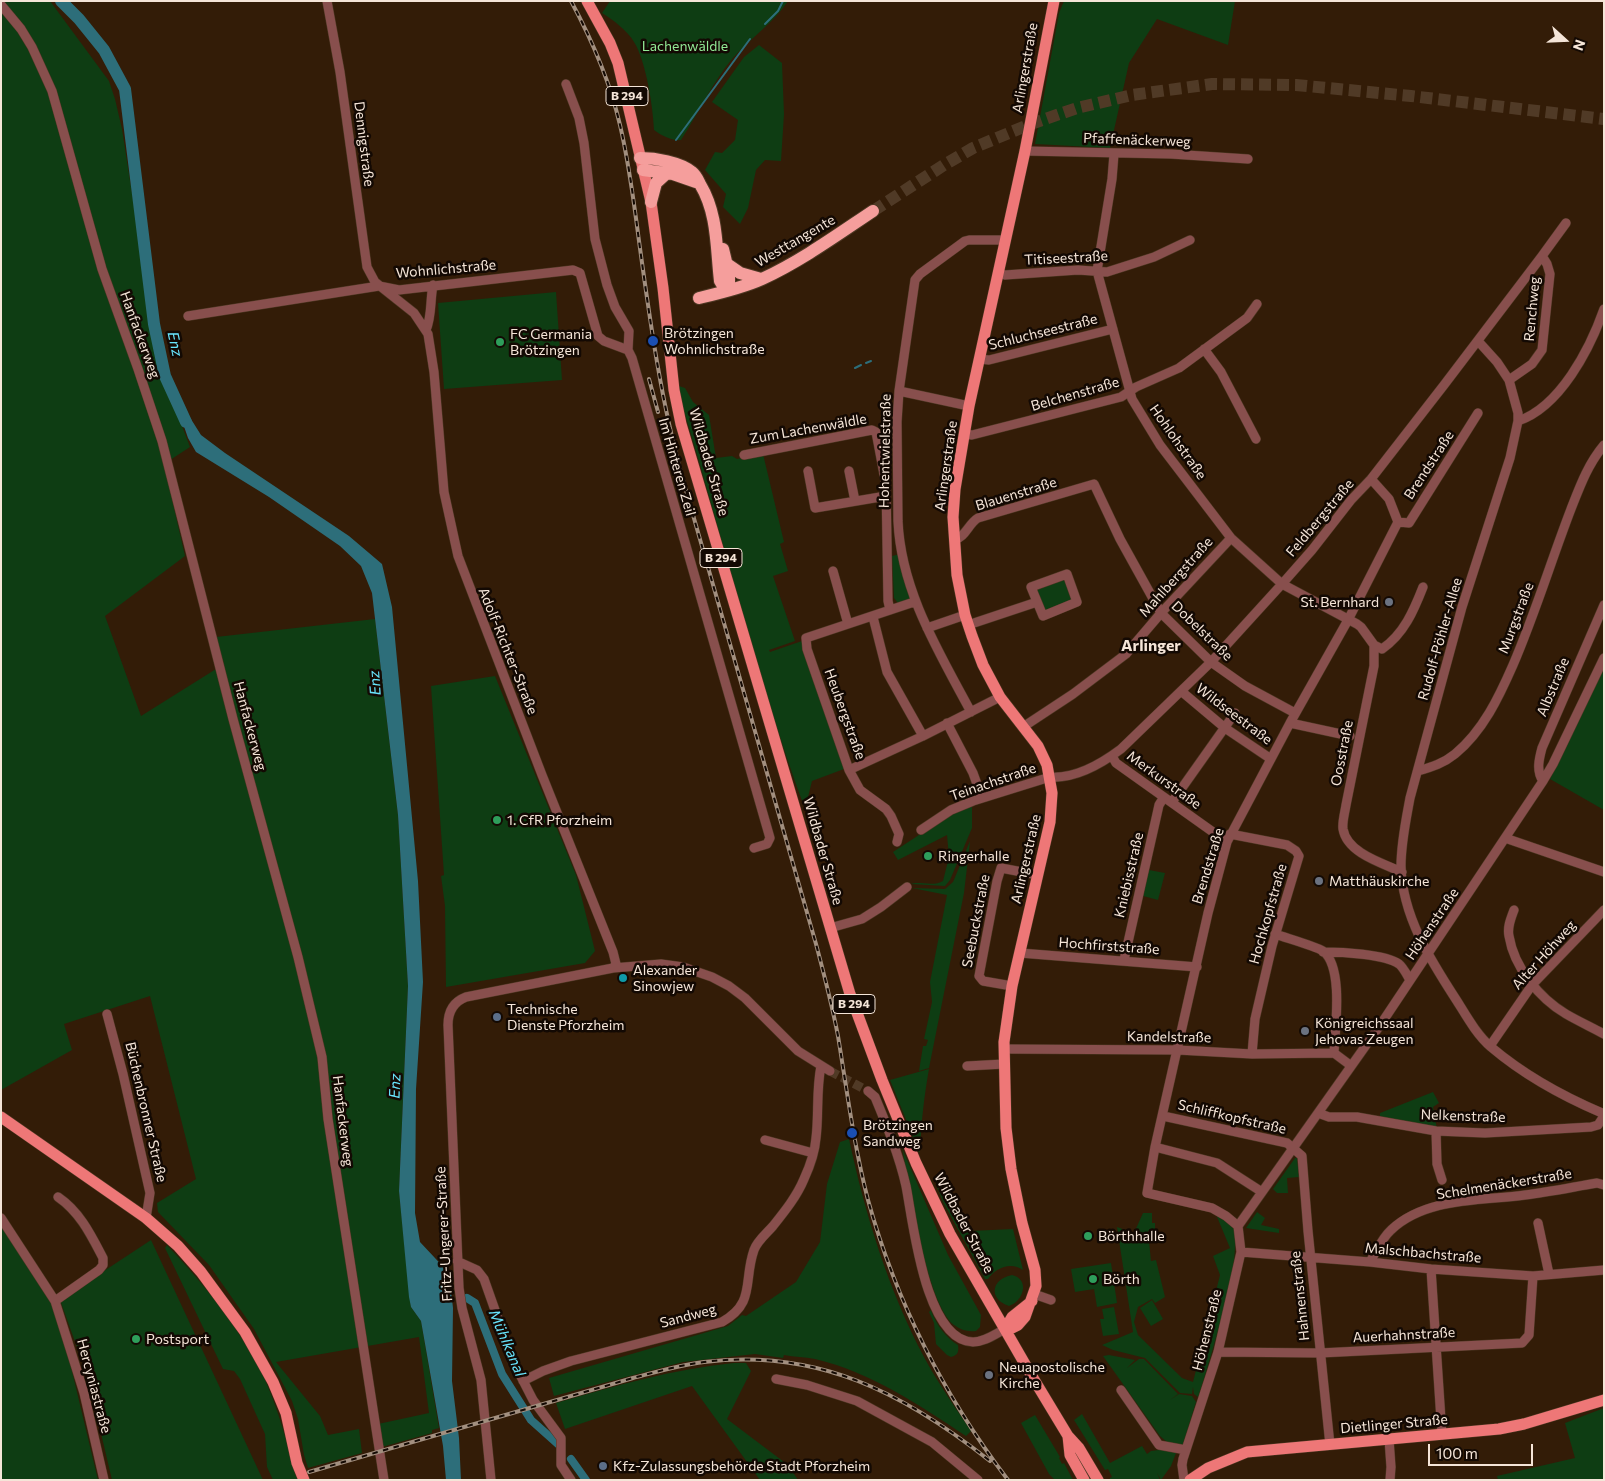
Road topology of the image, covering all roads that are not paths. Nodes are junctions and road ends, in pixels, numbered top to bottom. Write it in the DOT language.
graph roads {
  1 [pos="327,1"];
  2 [pos="587,1"];
  3 [pos="1054,1"];
  4 [pos="1,5"];
  5 [pos="566,84"];
  6 [pos="1025,151"];
  7 [pos="1114,154"];
  8 [pos="1248,159"];
  9 [pos="642,164"];
  10 [pos="667,173"];
  11 [pos="700,183"];
  12 [pos="650,202"];
  13 [pos="873,211"];
  14 [pos="1566,223"];
  15 [pos="716,230"];
  16 [pos="1006,240"];
  17 [pos="1190,240"];
  18 [pos="1542,256"];
  19 [pos="727,264"];
  20 [pos="1097,271"];
  21 [pos="998,273"];
  22 [pos="761,279"];
  23 [pos="433,285"];
  24 [pos="379,286"];
  25 [pos="729,290"];
  26 [pos="699,298"];
  27 [pos="1257,304"];
  28 [pos="1604,309"];
  29 [pos="188,316"];
  30 [pos="1113,329"];
  31 [pos="426,330"];
  32 [pos="1478,341"];
  33 [pos="1204,349"];
  34 [pos="628,350"];
  35 [pos="979,359"];
  36 [pos="1509,380"];
  37 [pos="899,391"];
  38 [pos="1131,392"];
  39 [pos="969,406"];
  40 [pos="1478,413"];
  41 [pos="1518,421"];
  42 [pos="964,434"];
  43 [pos="1256,439"];
  44 [pos="1604,445"];
  45 [pos="744,455"];
  46 [pos="808,471"];
  47 [pos="849,471"];
  48 [pos="1371,479"];
  49 [pos="1094,484"];
  50 [pos="886,496"];
  51 [pos="854,501"];
  52 [pos="1398,522"];
  53 [pos="1231,538"];
  54 [pos="954,540"];
  55 [pos="833,571"];
  56 [pos="1282,584"];
  57 [pos="1423,587"];
  58 [pos="1037,602"];
  59 [pos="916,603"];
  60 [pos="1604,605"];
  61 [pos="890,610"];
  62 [pos="1161,613"];
  63 [pos="873,617"];
  64 [pos="967,620"];
  65 [pos="1348,620"];
  66 [pos="848,624"];
  67 [pos="927,628"];
  68 [pos="1374,645"];
  69 [pos="1604,658"];
  70 [pos="1211,662"];
  71 [pos="1181,691"];
  72 [pos="1000,697"];
  73 [pos="971,712"];
  74 [pos="1235,713"];
  75 [pos="1295,713"];
  76 [pos="947,723"];
  77 [pos="1290,723"];
  78 [pos="1023,727"];
  79 [pos="1225,728"];
  80 [pos="922,736"];
  81 [pos="1350,736"];
  82 [pos="1112,756"];
  83 [pos="1270,759"];
  84 [pos="849,770"];
  85 [pos="1418,771"];
  86 [pos="1050,777"];
  87 [pos="1543,781"];
  88 [pos="1164,796"];
  89 [pos="982,798"];
  90 [pos="1172,802"];
  91 [pos="921,830"];
  92 [pos="1228,838"];
  93 [pos="1506,838"];
  94 [pos="897,842"];
  95 [pos="754,848"];
  96 [pos="1402,872"];
  97 [pos="1604,872"];
  98 [pos="1038,875"];
  99 [pos="907,887"];
  100 [pos="1514,910"];
  101 [pos="1604,910"];
  102 [pos="830,928"];
  103 [pos="1275,934"];
  104 [pos="1323,952"];
  105 [pos="1020,953"];
  106 [pos="1428,955"];
  107 [pos="1124,960"];
  108 [pos="1197,967"];
  109 [pos="613,968"];
  110 [pos="1410,980"];
  111 [pos="1532,985"];
  112 [pos="1012,986"];
  113 [pos="107,1014"];
  114 [pos="1604,1034"];
  115 [pos="1490,1046"];
  116 [pos="1004,1049"];
  117 [pos="1178,1050"];
  118 [pos="1334,1053"];
  119 [pos="1252,1054"];
  120 [pos="1004,1064"];
  121 [pos="821,1066"];
  122 [pos="967,1066"];
  123 [pos="1350,1066"];
  124 [pos="830,1071"];
  125 [pos="868,1091"];
  126 [pos="1318,1113"];
  127 [pos="1163,1116"];
  128 [pos="1604,1116"];
  129 [pos="4,1122"];
  130 [pos="1436,1131"];
  131 [pos="766,1140"];
  132 [pos="1155,1147"];
  133 [pos="1294,1147"];
  134 [pos="813,1152"];
  135 [pos="1442,1180"];
  136 [pos="1604,1185"];
  137 [pos="1262,1192"];
  138 [pos="58,1197"];
  139 [pos="1,1218"];
  140 [pos="146,1218"];
  141 [pos="1538,1223"];
  142 [pos="1238,1226"];
  143 [pos="1240,1252"];
  144 [pos="1310,1258"];
  145 [pos="457,1261"];
  146 [pos="1370,1262"];
  147 [pos="1431,1269"];
  148 [pos="1604,1270"];
  149 [pos="1549,1274"];
  150 [pos="1533,1276"];
  151 [pos="1033,1297"];
  152 [pos="1051,1300"];
  153 [pos="55,1301"];
  154 [pos="1005,1329"];
  155 [pos="1436,1348"];
  156 [pos="1218,1352"];
  157 [pos="1320,1353"];
  158 [pos="776,1379"];
  159 [pos="523,1381"];
  160 [pos="1121,1390"];
  161 [pos="1604,1400"];
  162 [pos="1442,1435"];
  163 [pos="1068,1436"];
  164 [pos="1389,1439"];
  165 [pos="1330,1445"];
  166 [pos="1186,1450"];
  167 [pos="104,1480"];
  168 [pos="304,1480"];
  169 [pos="384,1480"];
  170 [pos="491,1480"];
  171 [pos="571,1480"];
  172 [pos="978,1480"];
  173 [pos="1084,1480"];
  174 [pos="1098,1480"];
  175 [pos="1184,1480"];
  176 [pos="1190,1480"];
  177 [pos="1390,1480"];
  1 -- 24 [label="street, Dennigstraße"];
  2 -- 9 [label="main road, Wildbader Straße / B 294"];
  3 -- 6 [label="main road, Arlingerstraße"];
  4 -- 169 [label="street, Hanfackerweg"];
  5 -- 34 [label="street, Im Hinteren Zeil"];
  6 -- 7 [label="street, Pfaffenäckerweg"];
  6 -- 16 [label="main road, Arlingerstraße"];
  7 -- 8 [label="street, Pfaffenäckerweg"];
  7 -- 20 [label="street, Hohlohstraße"];
  9 -- 10 [label="highway"];
  9 -- 11 [label="highway"];
  9 -- 12 [label="main road, Wildbader Straße / B 294"];
  10 -- 11 [label="highway"];
  10 -- 12 [label="highway"];
  11 -- 15 [label="highway"];
  12 -- 102 [label="main road, Wildbader Straße / B 294"];
  13 -- 22 [label="highway, Westtangente"];
  14 -- 18 [label="street, Feldbergstraße"];
  15 -- 19 [label="highway"];
  15 -- 25 [label="highway"];
  16 -- 21 [label="main road, Arlingerstraße"];
  16 -- 37 [label="street, Hohentwielstraße"];
  17 -- 20 [label="street, Titiseestraße"];
  18 -- 32 [label="street, Feldbergstraße"];
  18 -- 36 [label="street, Renchweg"];
  19 -- 22 [label="highway"];
  19 -- 25 [label="highway"];
  20 -- 21 [label="street, Titiseestraße"];
  20 -- 30 [label="street, Hohlohstraße"];
  21 -- 35 [label="main road, Arlingerstraße"];
  22 -- 25 [label="highway, Westtangente"];
  23 -- 24 [label="street, Wohnlichstraße"];
  23 -- 31 [label="street, Adolf-Richter-Straße"];
  23 -- 34 [label="street, Wohnlichstraße"];
  24 -- 29 [label="street, Wohnlichstraße"];
  24 -- 31 [label="street, Adolf-Richter-Straße"];
  25 -- 26 [label="highway, Westtangente"];
  27 -- 33 [label="street, Belchenstraße"];
  28 -- 41 [label="street"];
  30 -- 35 [label="street, Schluchseestraße"];
  30 -- 38 [label="street, Hohlohstraße"];
  31 -- 109 [label="street, Adolf-Richter-Straße"];
  32 -- 36 [label="street, Rudolf-Pöhler-Allee"];
  32 -- 48 [label="street, Feldbergstraße"];
  33 -- 38 [label="street, Belchenstraße"];
  33 -- 43 [label="street"];
  34 -- 95 [label="street, Im Hinteren Zeil"];
  35 -- 39 [label="main road, Arlingerstraße"];
  36 -- 41 [label="street, Rudolf-Pöhler-Allee"];
  37 -- 39 [label="street"];
  37 -- 59 [label="street, Hohentwielstraße"];
  38 -- 42 [label="street, Belchenstraße"];
  38 -- 53 [label="street, Hohlohstraße"];
  39 -- 42 [label="main road, Arlingerstraße"];
  40 -- 52 [label="street, Brendstraße"];
  41 -- 85 [label="street, Rudolf-Pöhler-Allee"];
  42 -- 54 [label="main road, Arlingerstraße"];
  44 -- 85 [label="street, Murgstraße"];
  45 -- 50 [label="street, Zum Lachenwäldle"];
  46 -- 51 [label="street"];
  47 -- 51 [label="street"];
  48 -- 52 [label="street, Brendstraße"];
  48 -- 56 [label="street, Feldbergstraße"];
  49 -- 54 [label="street, Blauenstraße"];
  49 -- 62 [label="street, Dobelstraße"];
  50 -- 51 [label="street"];
  50 -- 61 [label="street, Zum Lachenwäldle"];
  52 -- 65 [label="street, Brendstraße"];
  53 -- 56 [label="street, Hohlohstraße"];
  53 -- 62 [label="street, Mahlbergstraße"];
  54 -- 64 [label="main road, Arlingerstraße"];
  55 -- 66 [label="street"];
  56 -- 65 [label="street, Hohlohstraße"];
  56 -- 70 [label="street, Feldbergstraße"];
  57 -- 68 [label="street"];
  58 -- 58 [label="street"];
  58 -- 64 [label="street"];
  59 -- 61 [label="street, Heubergstraße"];
  59 -- 67 [label="street, Hohentwielstraße"];
  60 -- 87 [label="street, Albstraße"];
  61 -- 63 [label="street, Heubergstraße"];
  62 -- 70 [label="street, Dobelstraße"];
  62 -- 78 [label="street, Mahlbergstraße"];
  63 -- 66 [label="street, Heubergstraße"];
  63 -- 80 [label="street"];
  64 -- 67 [label="street"];
  64 -- 72 [label="main road, Arlingerstraße"];
  65 -- 68 [label="street"];
  65 -- 75 [label="street, Brendstraße"];
  66 -- 84 [label="street, Heubergstraße"];
  67 -- 73 [label="street, Hohentwielstraße"];
  68 -- 96 [label="street, Oosstraße"];
  69 -- 87 [label="street, Höhenstraße"];
  70 -- 71 [label="street, Feldbergstraße"];
  70 -- 75 [label="street, Dobelstraße"];
  71 -- 79 [label="street, Wildseestraße"];
  71 -- 82 [label="street, Feldbergstraße"];
  72 -- 73 [label="street, Heubergstraße"];
  72 -- 78 [label="main road, Arlingerstraße"];
  73 -- 76 [label="street, Heubergstraße"];
  74 -- 79 [label="street"];
  75 -- 77 [label="street, Brendstraße"];
  76 -- 80 [label="street, Heubergstraße"];
  76 -- 89 [label="street"];
  77 -- 81 [label="street"];
  77 -- 83 [label="street, Brendstraße"];
  78 -- 86 [label="main road, Arlingerstraße"];
  79 -- 83 [label="street, Wildseestraße"];
  79 -- 90 [label="street"];
  80 -- 84 [label="street, Heubergstraße"];
  82 -- 86 [label="street, Feldbergstraße"];
  82 -- 88 [label="street, Merkurstraße"];
  83 -- 92 [label="street, Brendstraße"];
  84 -- 94 [label="street"];
  85 -- 96 [label="street, Rudolf-Pöhler-Allee"];
  86 -- 89 [label="street, Teinachstraße"];
  86 -- 98 [label="main road, Arlingerstraße"];
  87 -- 93 [label="street, Höhenstraße"];
  88 -- 90 [label="street, Merkurstraße"];
  88 -- 107 [label="street, Kniebisstraße"];
  89 -- 91 [label="street, Teinachstraße"];
  90 -- 92 [label="street, Merkurstraße"];
  92 -- 103 [label="street, Hochkopfstraße"];
  92 -- 108 [label="street, Brendstraße"];
  93 -- 97 [label="street"];
  93 -- 106 [label="street, Höhenstraße"];
  96 -- 106 [label="street, Rudolf-Pöhler-Allee"];
  98 -- 105 [label="main road, Arlingerstraße"];
  98 -- 112 [label="street, Seebuckstraße"];
  99 -- 102 [label="street, Wildbader Straße"];
  100 -- 111 [label="street"];
  101 -- 111 [label="street, Alter Höhweg"];
  102 -- 154 [label="main road, Wildbader Straße / B 294"];
  103 -- 104 [label="street"];
  103 -- 119 [label="street, Hochkopfstraße"];
  104 -- 110 [label="street"];
  104 -- 118 [label="street"];
  105 -- 107 [label="street, Hochfirststraße"];
  105 -- 112 [label="main road, Arlingerstraße"];
  106 -- 110 [label="street, Höhenstraße"];
  106 -- 115 [label="street, Rudolf-Pöhler-Allee"];
  107 -- 108 [label="street, Hochfirststraße"];
  108 -- 117 [label="street, Brendstraße"];
  109 -- 121 [label="street"];
  109 -- 145 [label="street, Fritz-Ungerer-Straße"];
  110 -- 123 [label="street, Höhenstraße"];
  111 -- 114 [label="street"];
  111 -- 115 [label="street, Alter Höhweg"];
  112 -- 116 [label="main road, Arlingerstraße"];
  113 -- 140 [label="street, Büchenbronner Straße"];
  115 -- 128 [label="street, Rudolf-Pöhler-Allee"];
  116 -- 117 [label="street, Kandelstraße"];
  116 -- 120 [label="main road, Arlingerstraße"];
  117 -- 119 [label="street, Kandelstraße"];
  117 -- 127 [label="street, Brendstraße"];
  118 -- 119 [label="street, Kandelstraße"];
  118 -- 123 [label="street"];
  120 -- 122 [label="street"];
  120 -- 151 [label="main road, Arlingerstraße"];
  121 -- 124 [label="street"];
  121 -- 134 [label="street, Sandweg"];
  123 -- 126 [label="street, Höhenstraße"];
  125 -- 154 [label="street"];
  126 -- 130 [label="street, Nelkenstraße"];
  126 -- 133 [label="street, Höhenstraße"];
  127 -- 132 [label="street, Brendstraße"];
  127 -- 133 [label="street, Schliffkopfstraße"];
  128 -- 130 [label="street, Nelkenstraße"];
  129 -- 140 [label="main road"];
  130 -- 135 [label="street"];
  131 -- 134 [label="street"];
  132 -- 137 [label="street"];
  132 -- 142 [label="street, Brendstraße"];
  133 -- 137 [label="street, Höhenstraße"];
  133 -- 144 [label="street, Hahnenstraße"];
  134 -- 159 [label="street, Sandweg"];
  136 -- 146 [label="street, Schelmenäckerstraße"];
  137 -- 142 [label="street, Höhenstraße"];
  138 -- 153 [label="street"];
  139 -- 153 [label="street, Hercyniastraße"];
  140 -- 168 [label="main road"];
  141 -- 149 [label="street"];
  142 -- 143 [label="street, Höhenstraße"];
  143 -- 144 [label="street, Malschbachstraße"];
  143 -- 156 [label="street, Höhenstraße"];
  144 -- 146 [label="street, Malschbachstraße"];
  144 -- 157 [label="street, Hahnenstraße"];
  145 -- 159 [label="street"];
  145 -- 170 [label="street, Fritz-Ungerer-Straße"];
  146 -- 147 [label="street, Malschbachstraße"];
  147 -- 150 [label="street, Malschbachstraße"];
  147 -- 155 [label="street"];
  148 -- 149 [label="street, Malschbachstraße"];
  149 -- 150 [label="street, Malschbachstraße"];
  150 -- 155 [label="street, Auerhahnstraße"];
  151 -- 152 [label="street"];
  151 -- 154 [label="main road, Arlingerstraße"];
  153 -- 167 [label="street, Hercyniastraße"];
  154 -- 163 [label="main road, Wildbader Straße / B 294"];
  155 -- 157 [label="street, Auerhahnstraße"];
  155 -- 162 [label="street"];
  156 -- 157 [label="street, Auerhahnstraße"];
  156 -- 166 [label="street, Höhenstraße"];
  157 -- 165 [label="street, Hahnenstraße"];
  158 -- 172 [label="street"];
  159 -- 171 [label="street"];
  160 -- 166 [label="street"];
  161 -- 162 [label="main road, Dietlinger Straße"];
  162 -- 164 [label="main road, Dietlinger Straße"];
  163 -- 173 [label="main road, Wildbader Straße / B 294"];
  163 -- 174 [label="main road, Wildbader Straße / B 294"];
  164 -- 165 [label="main road, Dietlinger Straße"];
  164 -- 177 [label="street"];
  165 -- 176 [label="main road, Dietlinger Straße"];
  166 -- 175 [label="street, Höhenstraße"];
}
